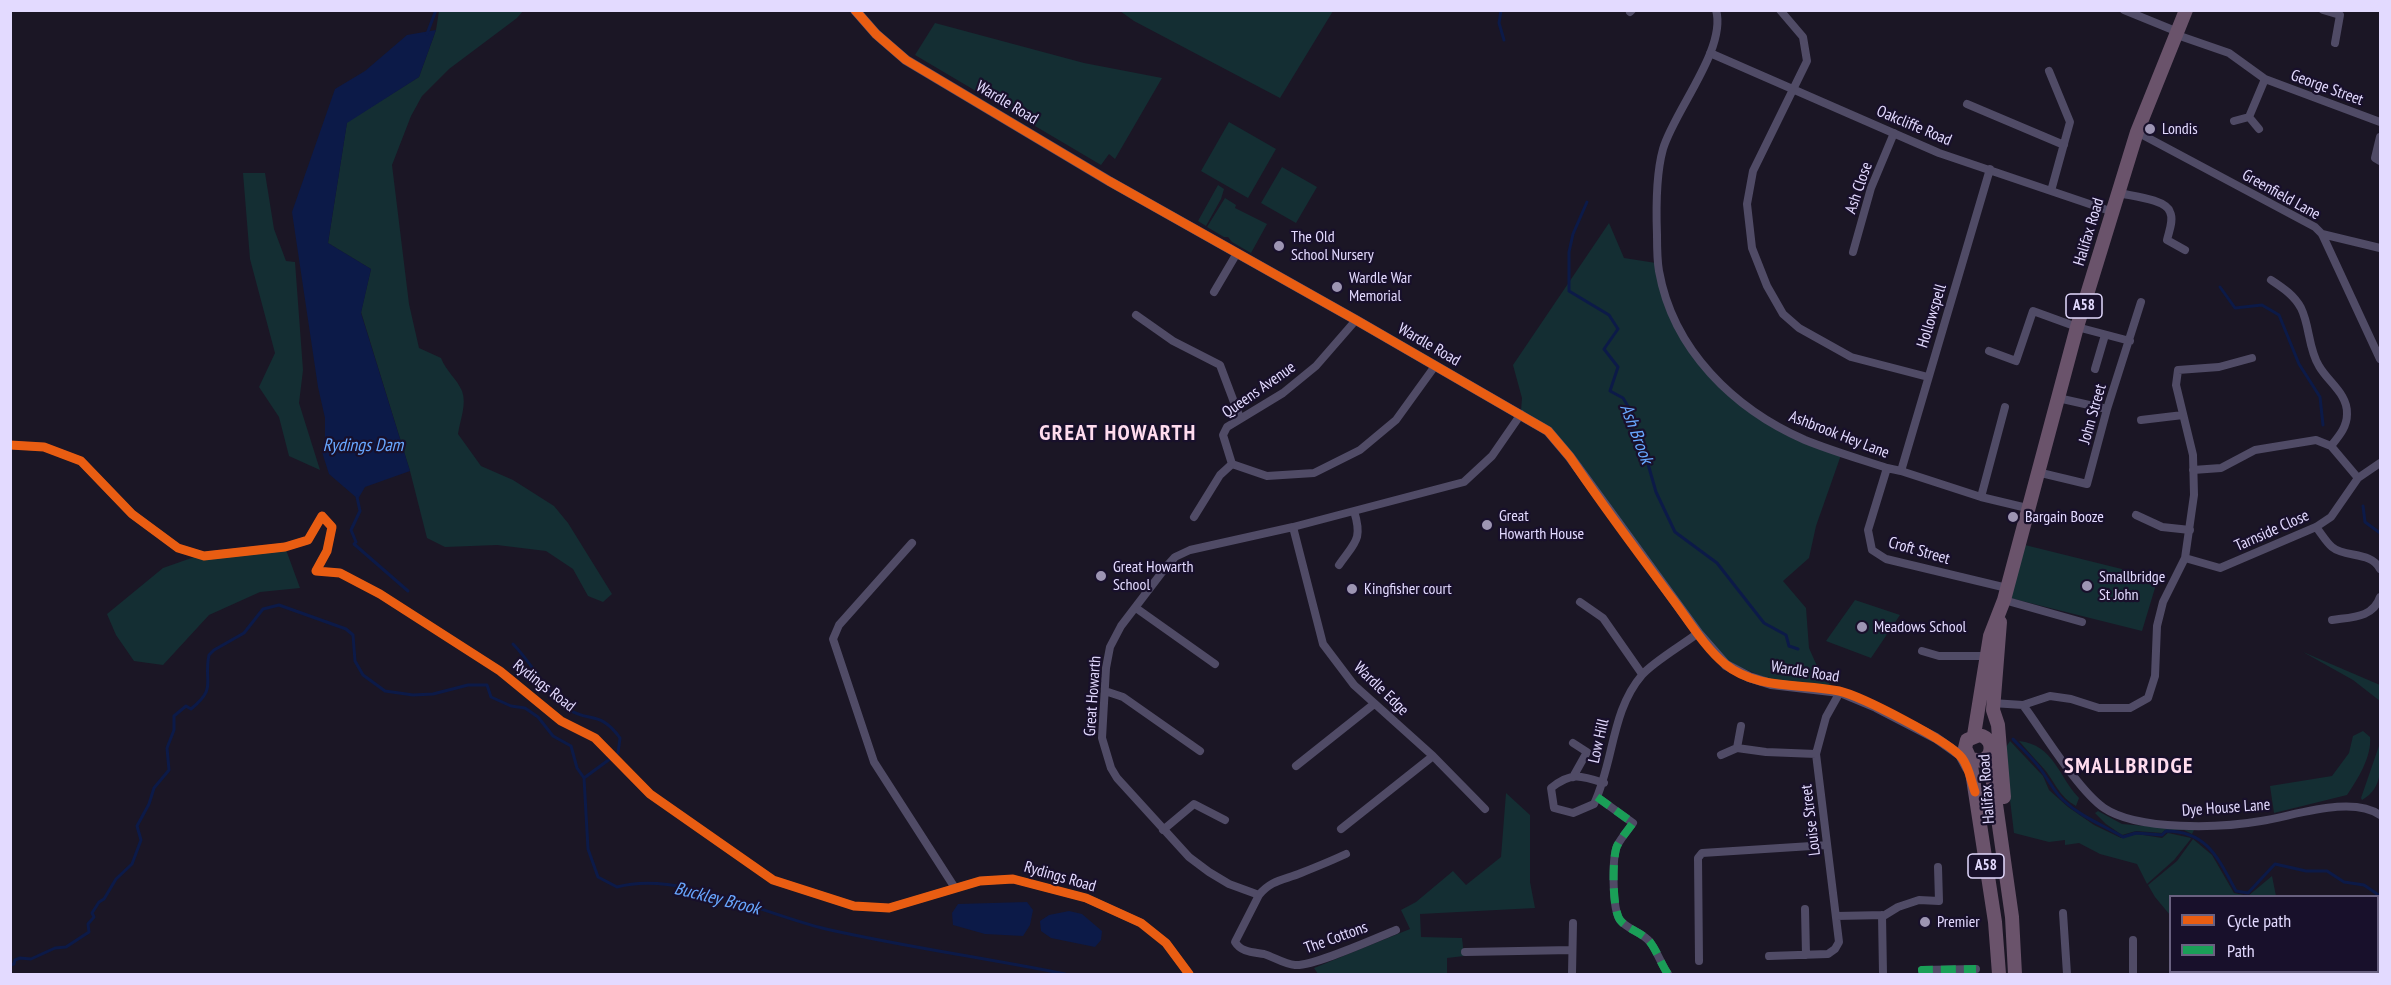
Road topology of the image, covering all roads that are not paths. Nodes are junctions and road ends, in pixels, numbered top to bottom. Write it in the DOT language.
graph roads {
  1 [pos="855,10"];
  2 [pos="1716,10"];
  3 [pos="1780,10"];
  4 [pos="2124,10"];
  5 [pos="2186,10"];
  6 [pos="2323,10"];
  7 [pos="2177,33"];
  8 [pos="2335,43"];
  9 [pos="1710,53"];
  10 [pos="2049,71"];
  11 [pos="2265,79"];
  12 [pos="1793,89"];
  13 [pos="1968,104"];
  14 [pos="2249,117"];
  15 [pos="2234,121"];
  16 [pos="2380,122"];
  17 [pos="2259,129"];
  18 [pos="2137,132"];
  19 [pos="1894,133"];
  20 [pos="2380,136"];
  21 [pos="2064,145"];
  22 [pos="2380,161"];
  23 [pos="1990,169"];
  24 [pos="2051,191"];
  25 [pos="2118,193"];
  26 [pos="2113,212"];
  27 [pos="2322,234"];
  28 [pos="2380,248"];
  29 [pos="2185,250"];
  30 [pos="1853,252"];
  31 [pos="1237,253"];
  32 [pos="2271,280"];
  33 [pos="1214,292"];
  34 [pos="2141,302"];
  35 [pos="1136,315"];
  36 [pos="1356,320"];
  37 [pos="2077,327"];
  38 [pos="2105,335"];
  39 [pos="2130,341"];
  40 [pos="1989,351"];
  41 [pos="2252,358"];
  42 [pos="2380,358"];
  43 [pos="1435,366"];
  44 [pos="2095,369"];
  45 [pos="1928,377"];
  46 [pos="2058,398"];
  47 [pos="2005,407"];
  48 [pos="2107,409"];
  49 [pos="1521,414"];
  50 [pos="2183,415"];
  51 [pos="1240,418"];
  52 [pos="2141,420"];
  53 [pos="10,445"];
  54 [pos="2331,446"];
  55 [pos="2380,463"];
  56 [pos="1232,464"];
  57 [pos="1887,468"];
  58 [pos="2193,470"];
  59 [pos="1900,471"];
  60 [pos="2037,472"];
  61 [pos="2358,478"];
  62 [pos="1981,497"];
  63 [pos="2027,508"];
  64 [pos="1354,511"];
  65 [pos="2136,515"];
  66 [pos="1194,517"];
  67 [pos="1293,527"];
  68 [pos="2316,527"];
  69 [pos="2190,530"];
  70 [pos="912,543"];
  71 [pos="2185,558"];
  72 [pos="1339,565"];
  73 [pos="2380,569"];
  74 [pos="2380,597"];
  75 [pos="2004,599"];
  76 [pos="1580,602"];
  77 [pos="1136,608"];
  78 [pos="2332,620"];
  79 [pos="2082,622"];
  80 [pos="1698,633"];
  81 [pos="1922,651"];
  82 [pos="1986,656"];
  83 [pos="1215,664"];
  84 [pos="1642,674"];
  85 [pos="1105,691"];
  86 [pos="1840,692"];
  87 [pos="1374,704"];
  88 [pos="1988,705"];
  89 [pos="2023,705"];
  90 [pos="1742,726"];
  91 [pos="1936,738"];
  92 [pos="1573,742"];
  93 [pos="1969,746"];
  94 [pos="1737,748"];
  95 [pos="1200,751"];
  96 [pos="1816,754"];
  97 [pos="1721,755"];
  98 [pos="1989,755"];
  99 [pos="1433,756"];
  100 [pos="1296,766"];
  101 [pos="1573,777"];
  102 [pos="1604,783"];
  103 [pos="1975,792"];
  104 [pos="1597,797"];
  105 [pos="1485,809"];
  106 [pos="2380,815"];
  107 [pos="1225,820"];
  108 [pos="1341,829"];
  109 [pos="1163,830"];
  110 [pos="1827,845"];
  111 [pos="1346,854"];
  112 [pos="2003,854"];
  113 [pos="1938,867"];
  114 [pos="955,888"];
  115 [pos="1259,895"];
  116 [pos="1805,909"];
  117 [pos="2063,913"];
  118 [pos="1882,915"];
  119 [pos="1836,916"];
  120 [pos="1574,923"];
  121 [pos="1396,930"];
  122 [pos="2133,940"];
  123 [pos="1572,950"];
  124 [pos="1466,952"];
  125 [pos="1806,954"];
  126 [pos="1769,956"];
  127 [pos="1699,961"];
  128 [pos="1976,969"];
  129 [pos="2234,973"];
  130 [pos="2281,973"];
  131 [pos="1189,975"];
  132 [pos="1572,975"];
  133 [pos="1668,975"];
  134 [pos="1882,975"];
  135 [pos="1923,975"];
  136 [pos="1999,975"];
  137 [pos="2016,975"];
  138 [pos="2067,975"];
  139 [pos="2133,975"];
  1 -- 31 [label="street, Wardle Road"];
  2 -- 9 [label="street, Ashbrook Hey Lane"];
  3 -- 12 [label="street"];
  4 -- 7 [label="street, George Street"];
  5 -- 7 [label="highway, Halifax Road / A58"];
  6 -- 8 [label="street"];
  7 -- 11 [label="street, George Street"];
  7 -- 18 [label="highway, Halifax Road / A58"];
  9 -- 12 [label="street, Oakcliffe Road"];
  9 -- 57 [label="street, Ashbrook Hey Lane"];
  10 -- 21 [label="street"];
  11 -- 14 [label="street, George Street"];
  11 -- 16 [label="street, George Street"];
  12 -- 19 [label="street, Oakcliffe Road"];
  12 -- 45 [label="street"];
  13 -- 21 [label="street"];
  14 -- 15 [label="street"];
  14 -- 17 [label="street"];
  18 -- 25 [label="highway, Halifax Road / A58"];
  18 -- 27 [label="street, Greenfield Lane"];
  19 -- 23 [label="street, Oakcliffe Road"];
  19 -- 30 [label="street, Ash Close"];
  20 -- 22 [label="street"];
  21 -- 24 [label="street"];
  23 -- 24 [label="street, Oakcliffe Road"];
  23 -- 45 [label="street, Hollowspell"];
  24 -- 26 [label="street, Oakcliffe Road"];
  25 -- 26 [label="highway, Halifax Road / A58"];
  25 -- 29 [label="street"];
  26 -- 37 [label="highway, Halifax Road / A58"];
  27 -- 28 [label="street"];
  27 -- 42 [label="street, Greenfield Lane"];
  31 -- 33 [label="street"];
  31 -- 36 [label="street, Wardle Road"];
  32 -- 54 [label="street"];
  34 -- 39 [label="street, John Street"];
  35 -- 51 [label="street"];
  36 -- 43 [label="street, Wardle Road"];
  36 -- 51 [label="street, Queens Avenue"];
  37 -- 38 [label="street"];
  37 -- 40 [label="street"];
  37 -- 46 [label="highway, Halifax Road / A58"];
  38 -- 39 [label="street"];
  38 -- 44 [label="street"];
  39 -- 48 [label="street, John Street"];
  41 -- 50 [label="street"];
  43 -- 49 [label="street, Wardle Road"];
  43 -- 56 [label="street"];
  45 -- 59 [label="street, Hollowspell"];
  46 -- 48 [label="street"];
  46 -- 60 [label="highway, Halifax Road / A58"];
  47 -- 62 [label="street"];
  48 -- 60 [label="street, John Street"];
  49 -- 64 [label="street, Great Howarth"];
  49 -- 80 [label="street, Wardle Road"];
  50 -- 52 [label="street"];
  50 -- 58 [label="street"];
  51 -- 56 [label="street, Queens Avenue"];
  53 -- 114 [label="street, Rydings Road"];
  54 -- 58 [label="street"];
  54 -- 61 [label="street"];
  55 -- 61 [label="street, Tarnside Close"];
  56 -- 66 [label="street"];
  57 -- 59 [label="street, Ashbrook Hey Lane"];
  57 -- 75 [label="street, Croft Street"];
  58 -- 69 [label="street"];
  59 -- 62 [label="street, Ashbrook Hey Lane"];
  60 -- 63 [label="highway, Halifax Road / A58"];
  61 -- 68 [label="street, Tarnside Close"];
  62 -- 63 [label="street, Ashbrook Hey Lane"];
  63 -- 75 [label="highway, Halifax Road / A58"];
  64 -- 67 [label="street, Great Howarth"];
  64 -- 72 [label="street"];
  65 -- 69 [label="street"];
  67 -- 77 [label="street, Great Howarth"];
  67 -- 87 [label="street, Wardle Edge"];
  68 -- 71 [label="street, Tarnside Close"];
  68 -- 73 [label="street"];
  69 -- 71 [label="street"];
  70 -- 114 [label="street"];
  71 -- 89 [label="street"];
  74 -- 78 [label="street"];
  75 -- 79 [label="street, Croft Street"];
  75 -- 82 [label="highway, Halifax Road / A58"];
  75 -- 88 [label="highway, Halifax Road / A58"];
  76 -- 84 [label="street"];
  77 -- 83 [label="street"];
  77 -- 85 [label="street, Great Howarth"];
  80 -- 84 [label="street, Low Hill"];
  80 -- 86 [label="street, Wardle Road"];
  81 -- 82 [label="street"];
  82 -- 88 [label="highway, Halifax Road / A58"];
  84 -- 102 [label="street, Low Hill"];
  85 -- 95 [label="street"];
  85 -- 109 [label="street, Great Howarth"];
  86 -- 91 [label="street, Wardle Road"];
  86 -- 96 [label="street, Louise Street"];
  87 -- 99 [label="street, Wardle Edge"];
  87 -- 100 [label="street"];
  88 -- 89 [label="street"];
  88 -- 93 [label="highway, Halifax Road / A58"];
  88 -- 112 [label="highway, Halifax Road / A58"];
  89 -- 106 [label="street, Dye House Lane"];
  90 -- 94 [label="street"];
  91 -- 93 [label="street, Wardle Road"];
  91 -- 93 [label="street, Wardle Road"];
  92 -- 101 [label="street"];
  93 -- 98 [label="highway"];
  93 -- 98 [label="highway"];
  93 -- 103 [label="highway, Halifax Road / A58"];
  93 -- 103 [label="street, Wardle Road"];
  94 -- 96 [label="street"];
  94 -- 97 [label="street"];
  96 -- 110 [label="street, Louise Street"];
  98 -- 112 [label="highway, A58"];
  99 -- 105 [label="street, Wardle Edge"];
  99 -- 108 [label="street"];
  101 -- 102 [label="street, Low Hill"];
  101 -- 104 [label="street, Low Hill"];
  102 -- 104 [label="street, Low Hill"];
  103 -- 136 [label="highway, Halifax Road / A58"];
  104 -- 133 [label="street"];
  107 -- 109 [label="street"];
  109 -- 115 [label="street, Great Howarth"];
  110 -- 119 [label="street, Louise Street"];
  110 -- 127 [label="street"];
  111 -- 115 [label="street"];
  112 -- 137 [label="highway, Halifax Road / A58"];
  113 -- 118 [label="street"];
  114 -- 131 [label="street, Rydings Road"];
  115 -- 121 [label="street, The Cottons"];
  116 -- 125 [label="street"];
  117 -- 138 [label="street"];
  118 -- 119 [label="street"];
  118 -- 134 [label="street"];
  119 -- 125 [label="street, Louise Street"];
  120 -- 123 [label="street"];
  122 -- 139 [label="street"];
  123 -- 124 [label="street"];
  123 -- 132 [label="street"];
  125 -- 126 [label="street"];
  128 -- 135 [label="street"];
  129 -- 130 [label="street"];
}
